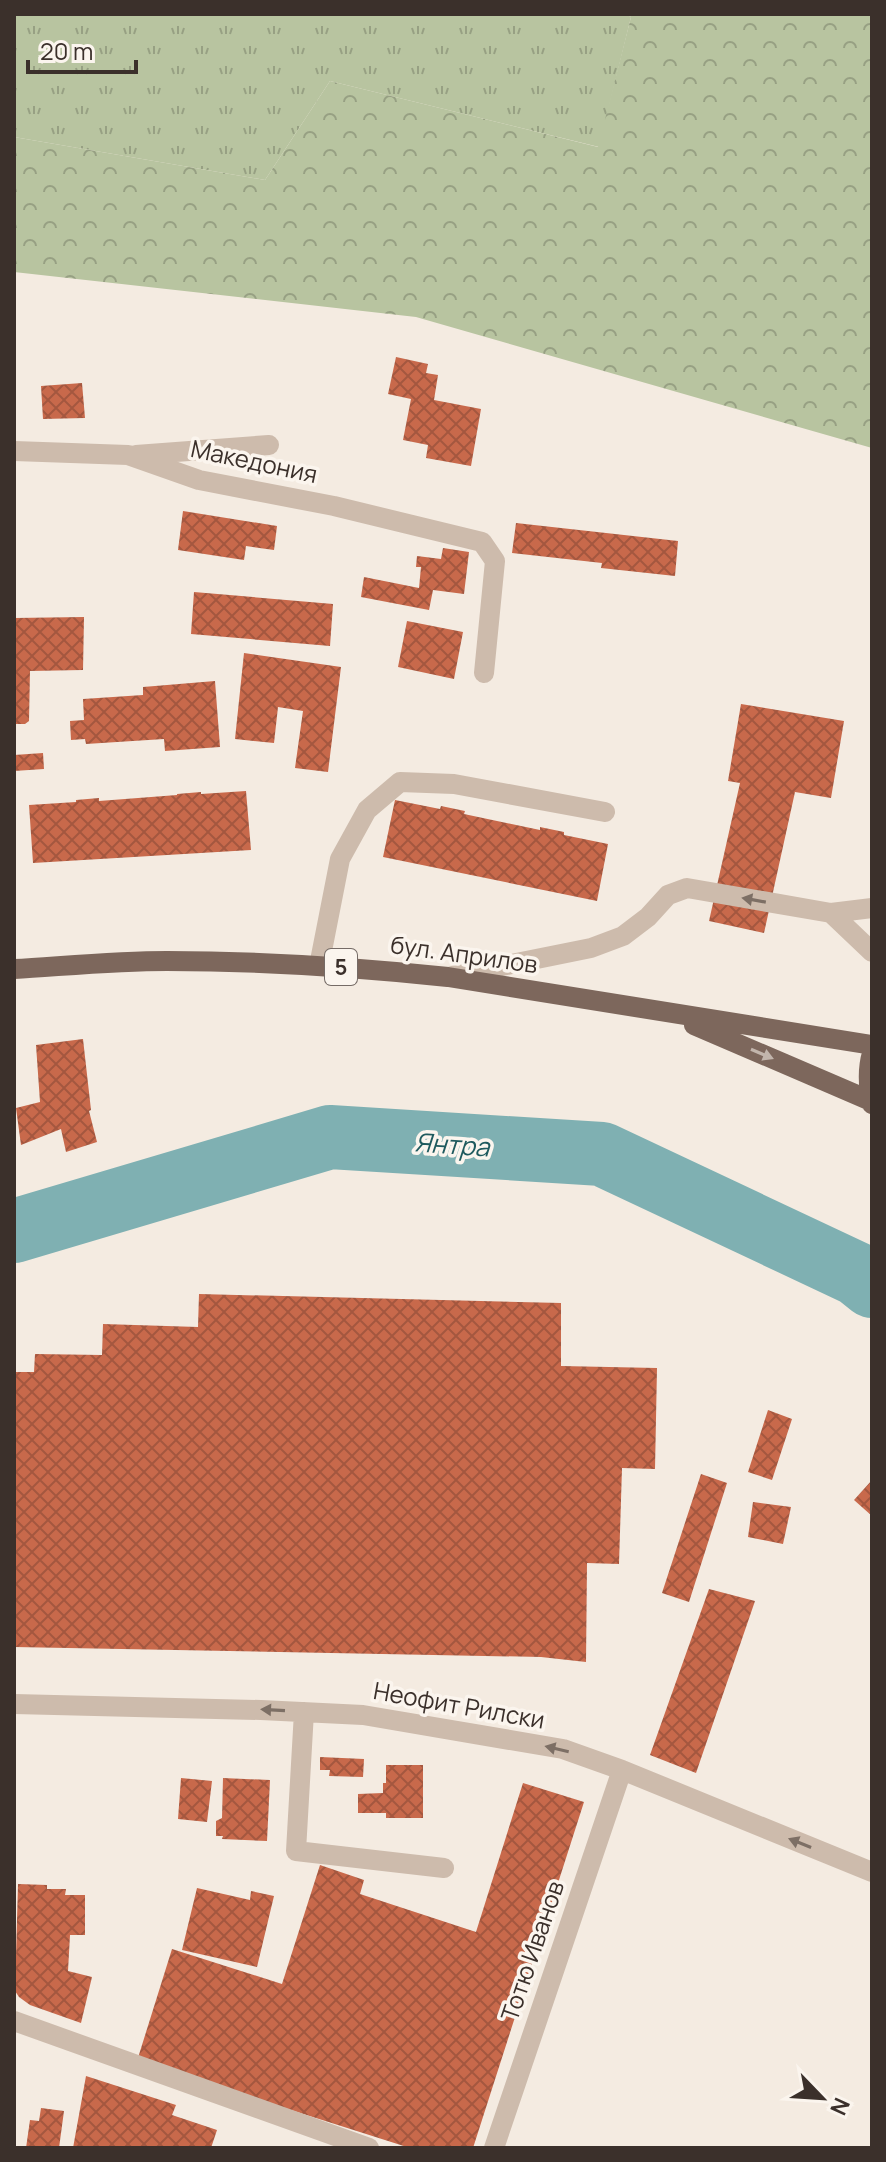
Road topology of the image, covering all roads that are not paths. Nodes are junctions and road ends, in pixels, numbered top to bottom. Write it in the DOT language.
graph roads {
  1 [pos="269,445"];
  2 [pos="14,451"];
  3 [pos="128,455"];
  4 [pos="484,673"];
  5 [pos="605,812"];
  6 [pos="872,908"];
  7 [pos="831,913"];
  8 [pos="872,952"];
  9 [pos="319,966"];
  10 [pos="14,969"];
  11 [pos="448,977"];
  12 [pos="665,1012"];
  13 [pos="872,1045"];
  14 [pos="872,1053"];
  15 [pos="872,1102"];
  16 [pos="14,1704"];
  17 [pos="304,1712"];
  18 [pos="622,1770"];
  19 [pos="444,1868"];
  20 [pos="872,1872"];
  21 [pos="14,2021"];
  22 [pos="369,2148"];
  23 [pos="494,2148"];
  1 -- 3 [label="street"];
  2 -- 3 [label="street, Македония"];
  3 -- 4 [label="street, Македония"];
  5 -- 9 [label="street"];
  6 -- 7 [label="street"];
  7 -- 8 [label="street"];
  7 -- 11 [label="street, one-way"];
  9 -- 10 [label="main road, бул. Априлов / 5"];
  9 -- 11 [label="main road, бул. Априлов / 5"];
  11 -- 12 [label="main road, бул. Априлов / 5"];
  12 -- 13 [label="main road, бул. Априлов / 5"];
  12 -- 15 [label="main road, бул. Априлов / 5, one-way"];
  14 -- 15 [label="main road, 5"];
  17 -- 16 [label="street, Неофит Рилски, one-way"];
  18 -- 17 [label="street, Неофит Рилски, one-way"];
  17 -- 19 [label="street"];
  20 -- 18 [label="street, Неофит Рилски, one-way"];
  18 -- 23 [label="street, Тотю Иванов"];
  21 -- 22 [label="street"];
}
